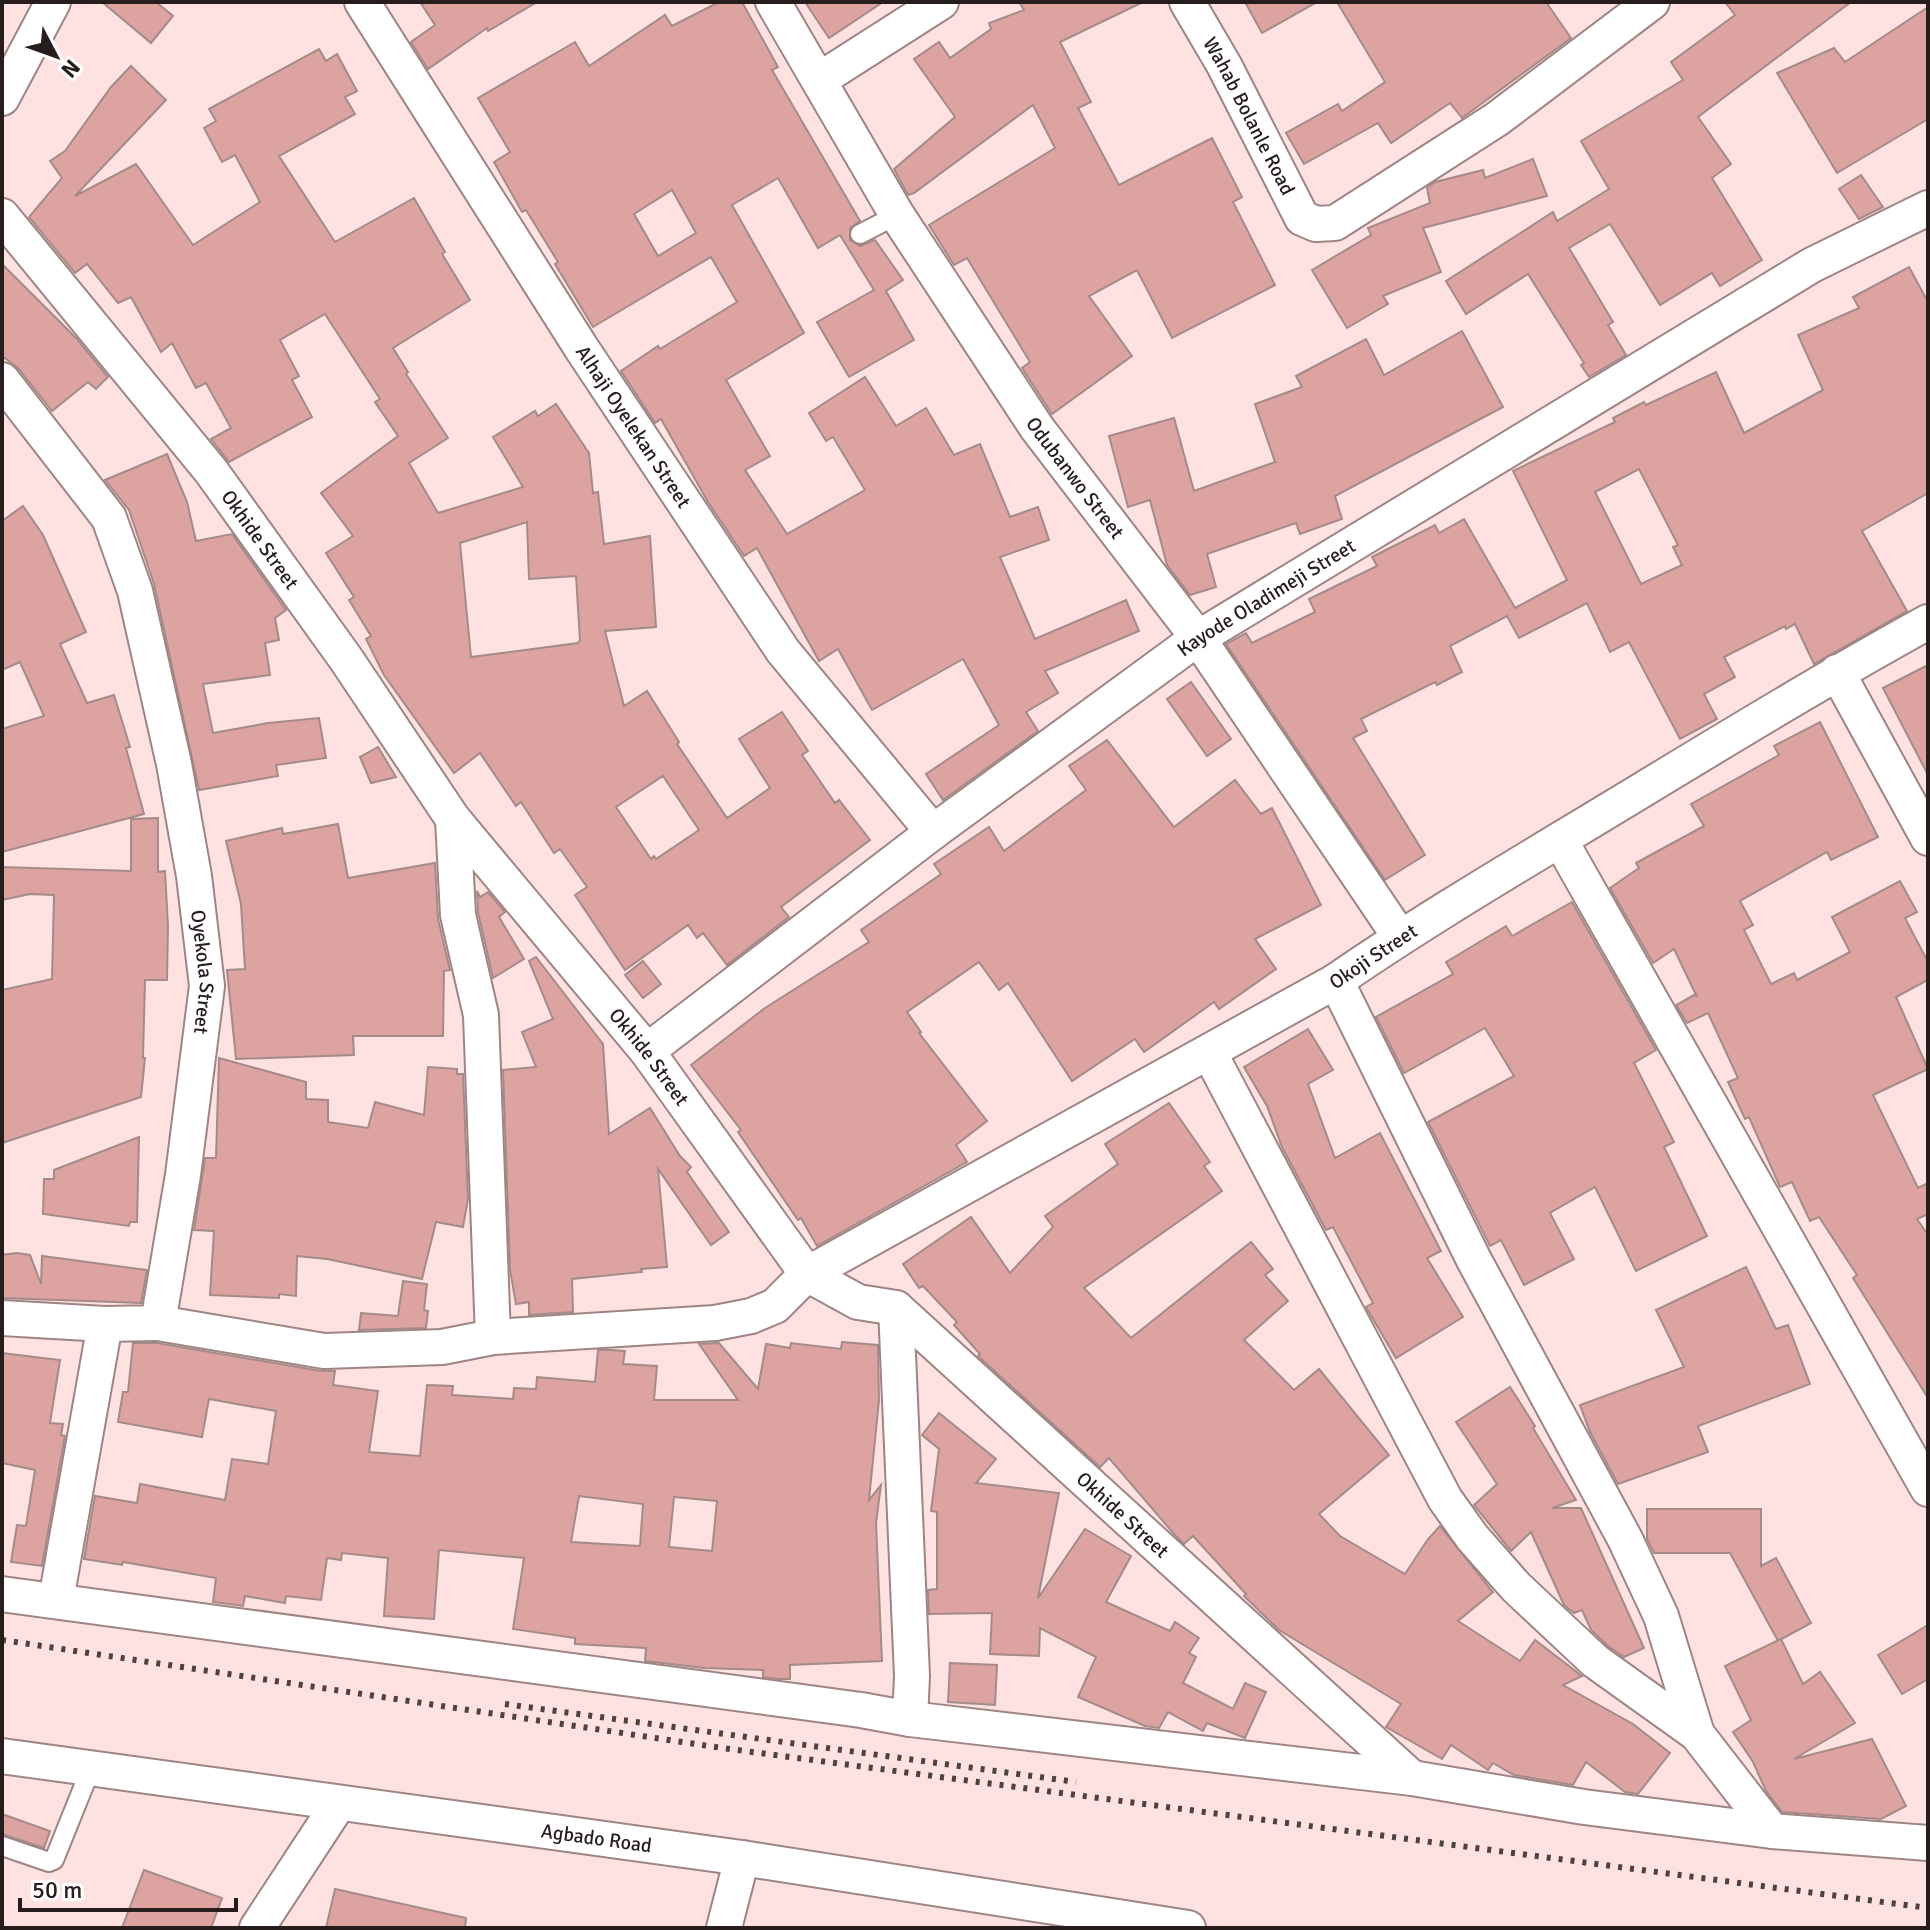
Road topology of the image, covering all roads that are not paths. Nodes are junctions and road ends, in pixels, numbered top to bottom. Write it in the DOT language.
graph roads {
  1 [pos="53,2"];
  2 [pos="362,2"];
  3 [pos="773,2"];
  4 [pos="941,2"];
  5 [pos="1187,2"];
  6 [pos="1636,6"];
  7 [pos="819,80"];
  8 [pos="2,98"];
  9 [pos="1928,208"];
  10 [pos="897,215"];
  11 [pos="2,216"];
  12 [pos="860,234"];
  13 [pos="2,380"];
  14 [pos="1928,622"];
  15 [pos="1198,638"];
  16 [pos="1837,672"];
  17 [pos="453,819"];
  18 [pos="933,832"];
  19 [pos="1928,838"];
  20 [pos="1560,840"];
  21 [pos="1400,937"];
  22 [pos="1336,981"];
  23 [pos="647,1051"];
  24 [pos="1209,1052"];
  25 [pos="807,1274"];
  26 [pos="896,1308"];
  27 [pos="2,1318"];
  28 [pos="158,1323"];
  29 [pos="105,1324"];
  30 [pos="493,1337"];
  31 [pos="1928,1489"];
  32 [pos="2,1594"];
  33 [pos="56,1600"];
  34 [pos="910,1719"];
  35 [pos="1697,1734"];
  36 [pos="2,1756"];
  37 [pos="91,1768"];
  38 [pos="1412,1778"];
  39 [pos="339,1803"];
  40 [pos="1772,1831"];
  41 [pos="1928,1843"];
  42 [pos="2,1846"];
  43 [pos="742,1858"];
  44 [pos="257,1928"];
  45 [pos="724,1928"];
  46 [pos="1188,1928"];
  1 -- 8 [label="street"];
  2 -- 18 [label="street, Alhaji Oyelekan Street"];
  3 -- 7 [label="street, Odubanwo Street"];
  4 -- 7 [label="street"];
  5 -- 6 [label="street, Wahab Bolanle Road"];
  7 -- 10 [label="street, Odubanwo Street"];
  9 -- 15 [label="street, Kayode Oladimeji Street"];
  10 -- 12 [label="lane"];
  10 -- 15 [label="street, Odubanwo Street"];
  11 -- 17 [label="street, Okhide Street"];
  13 -- 28 [label="street, Oyekola Street"];
  14 -- 16 [label="street, Okoji Street"];
  15 -- 18 [label="street, Kayode Oladimeji Street"];
  15 -- 21 [label="street, Odubanwo Street"];
  16 -- 19 [label="street"];
  16 -- 20 [label="street, Okoji Street"];
  17 -- 23 [label="street, Okhide Street"];
  17 -- 30 [label="street"];
  18 -- 23 [label="street, Kayode Oladimeji Street"];
  20 -- 21 [label="street, Okoji Street"];
  20 -- 31 [label="street"];
  21 -- 22 [label="street, Okoji Street"];
  22 -- 24 [label="street, Okoji Street"];
  22 -- 35 [label="street"];
  23 -- 25 [label="street, Okhide Street"];
  24 -- 25 [label="street, Okoji Street"];
  24 -- 35 [label="street"];
  25 -- 26 [label="street, Okhide Street"];
  25 -- 30 [label="street, Okoji Street"];
  26 -- 34 [label="street"];
  26 -- 38 [label="street, Okhide Street"];
  27 -- 29 [label="street"];
  28 -- 29 [label="street"];
  28 -- 30 [label="street, Okoji Street"];
  29 -- 33 [label="street"];
  32 -- 33 [label="street"];
  33 -- 34 [label="street"];
  34 -- 38 [label="street"];
  35 -- 40 [label="street"];
  36 -- 37 [label="street, Agbado Road"];
  37 -- 39 [label="street, Agbado Road"];
  37 -- 42 [label="lane"];
  38 -- 40 [label="street"];
  39 -- 43 [label="street, Agbado Road"];
  39 -- 44 [label="street"];
  40 -- 41 [label="street"];
  43 -- 45 [label="street"];
  43 -- 46 [label="street, Agbado Road"];
}
